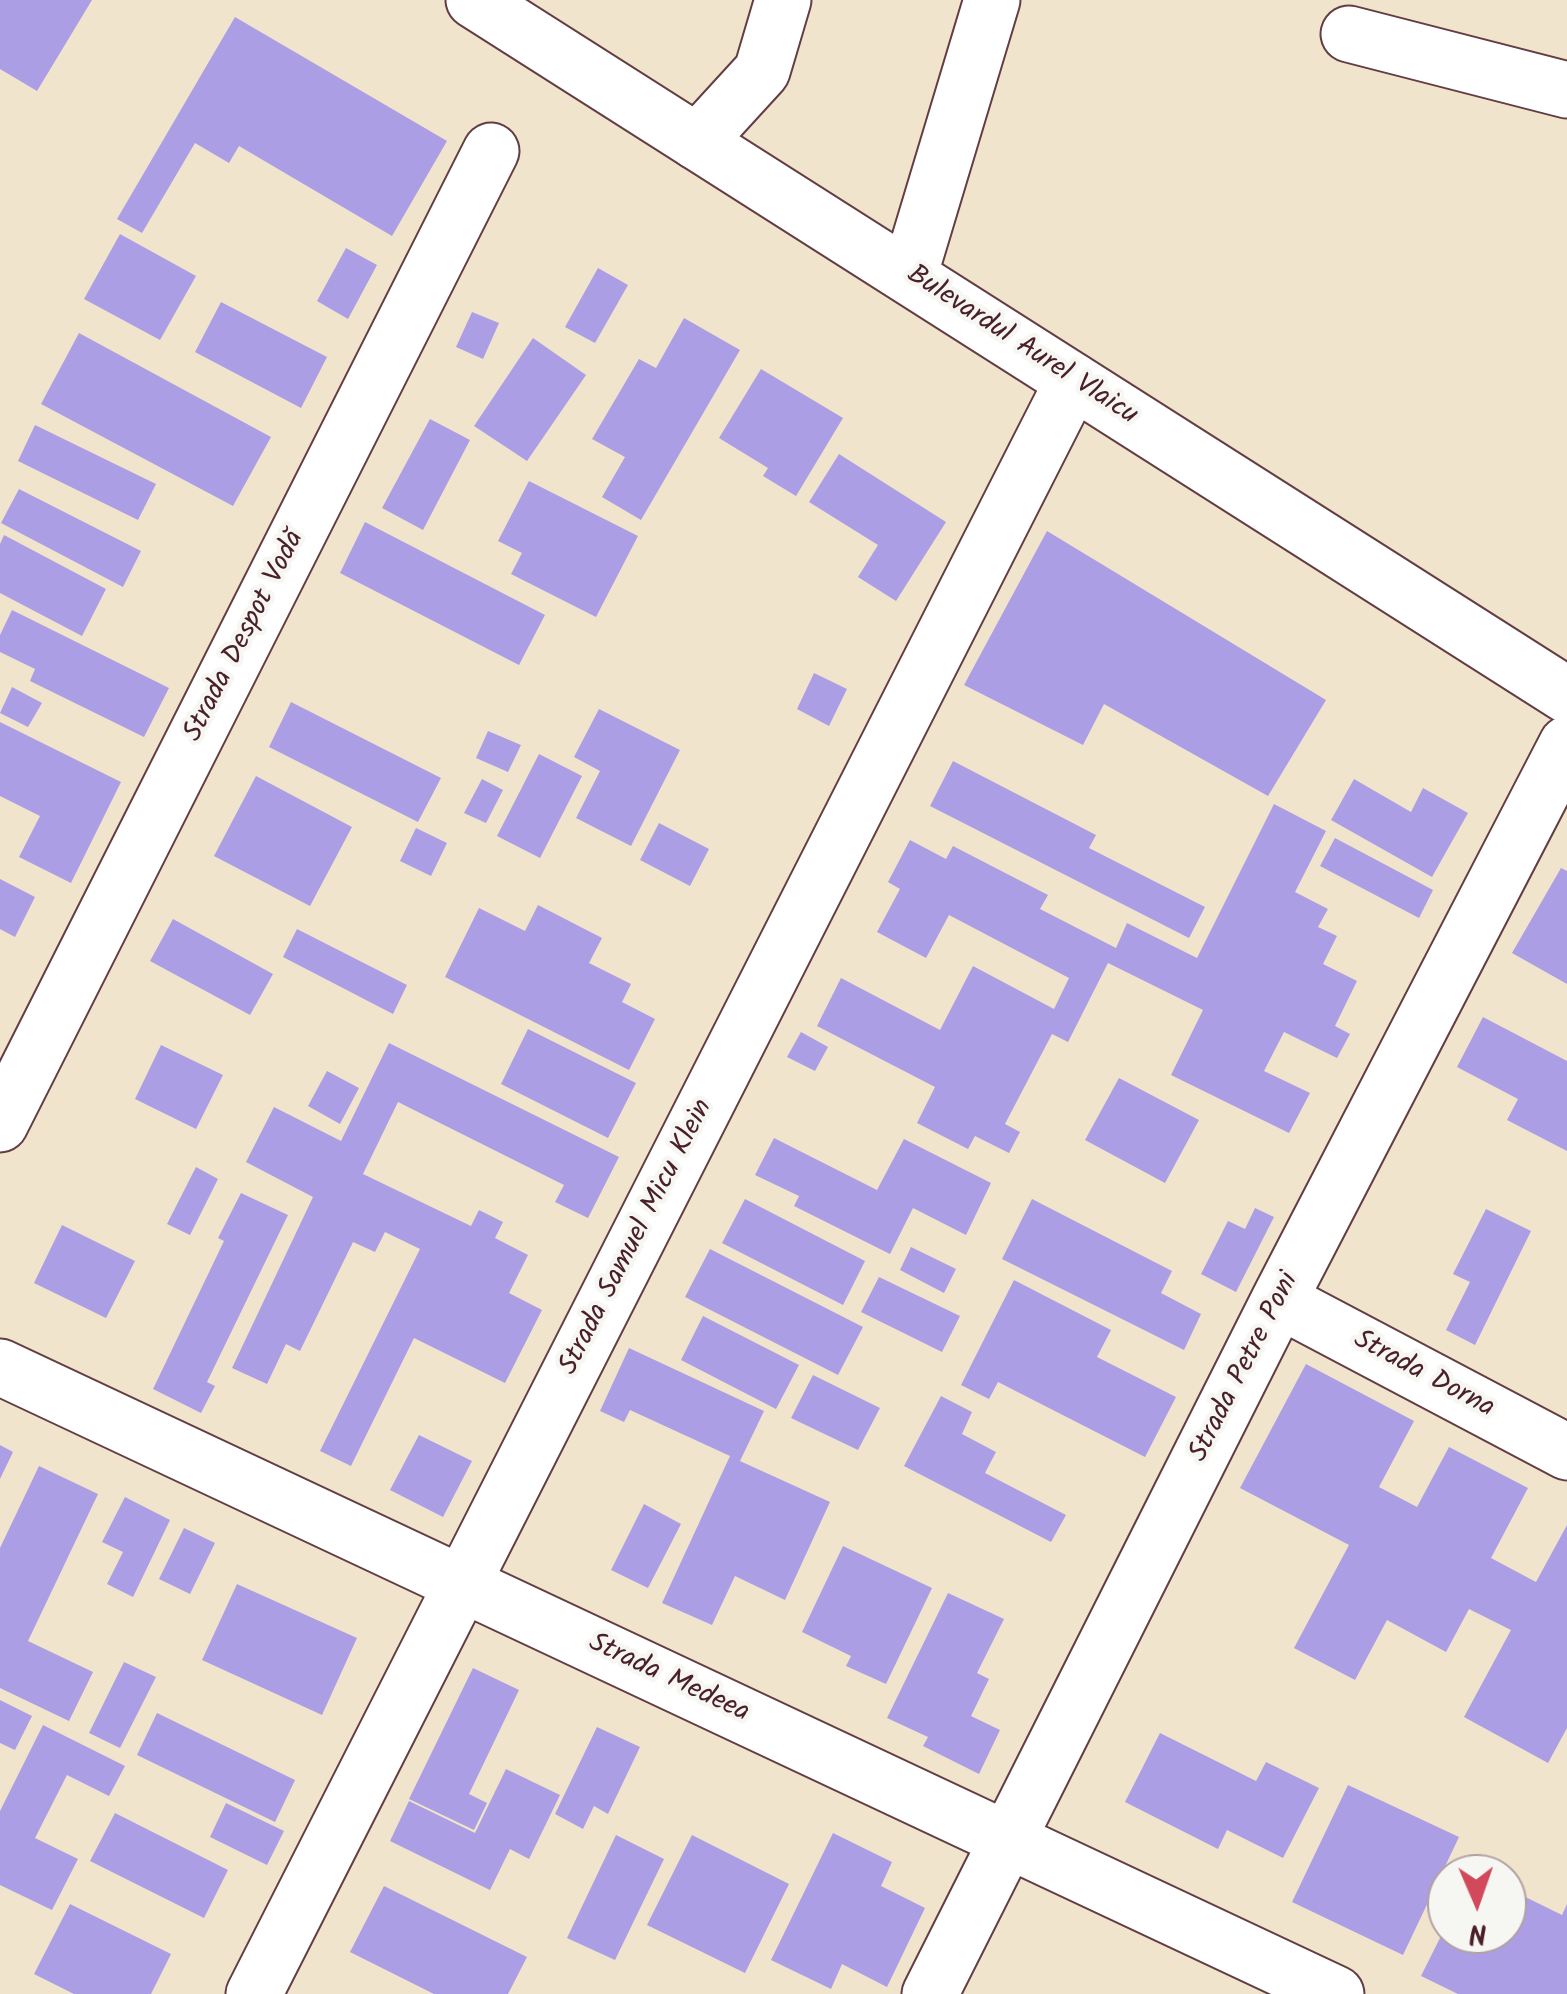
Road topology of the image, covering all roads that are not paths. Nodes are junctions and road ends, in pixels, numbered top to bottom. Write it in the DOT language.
graph roads {
  1 [pos="474,0"];
  2 [pos="783,0"];
  3 [pos="992,0"];
  4 [pos="1348,34"];
  5 [pos="1567,90"];
  6 [pos="697,142"];
  7 [pos="491,151"];
  8 [pos="909,276"];
  9 [pos="1073,380"];
  10 [pos="1567,695"];
  11 [pos="1567,744"];
  12 [pos="0,1124"];
  13 [pos="1279,1300"];
  14 [pos="0,1367"];
  15 [pos="1567,1452"];
  16 [pos="462,1584"];
  17 [pos="1008,1840"];
  18 [pos="254,1994"];
  19 [pos="930,1994"];
  20 [pos="1336,1994"];
  1 -- 6 [label="street, Bulevardul Aurel Vlaicu"];
  2 -- 6 [label="street"];
  3 -- 8 [label="street"];
  4 -- 5 [label="street"];
  6 -- 8 [label="street, Bulevardul Aurel Vlaicu"];
  7 -- 12 [label="street, Strada Despot Vodă"];
  8 -- 9 [label="street, Bulevardul Aurel Vlaicu"];
  9 -- 10 [label="street, Bulevardul Aurel Vlaicu"];
  9 -- 16 [label="street, Strada Samuel Micu Klein"];
  11 -- 13 [label="street, Strada Petre Poni"];
  13 -- 15 [label="street, Strada Dorna"];
  13 -- 17 [label="street, Strada Petre Poni"];
  14 -- 16 [label="street, Strada Medeea"];
  16 -- 17 [label="street, Strada Medeea"];
  16 -- 18 [label="street, Strada Samuel Micu Klein"];
  17 -- 19 [label="street, Strada Petre Poni"];
  17 -- 20 [label="street, Strada Medeea"];
}
